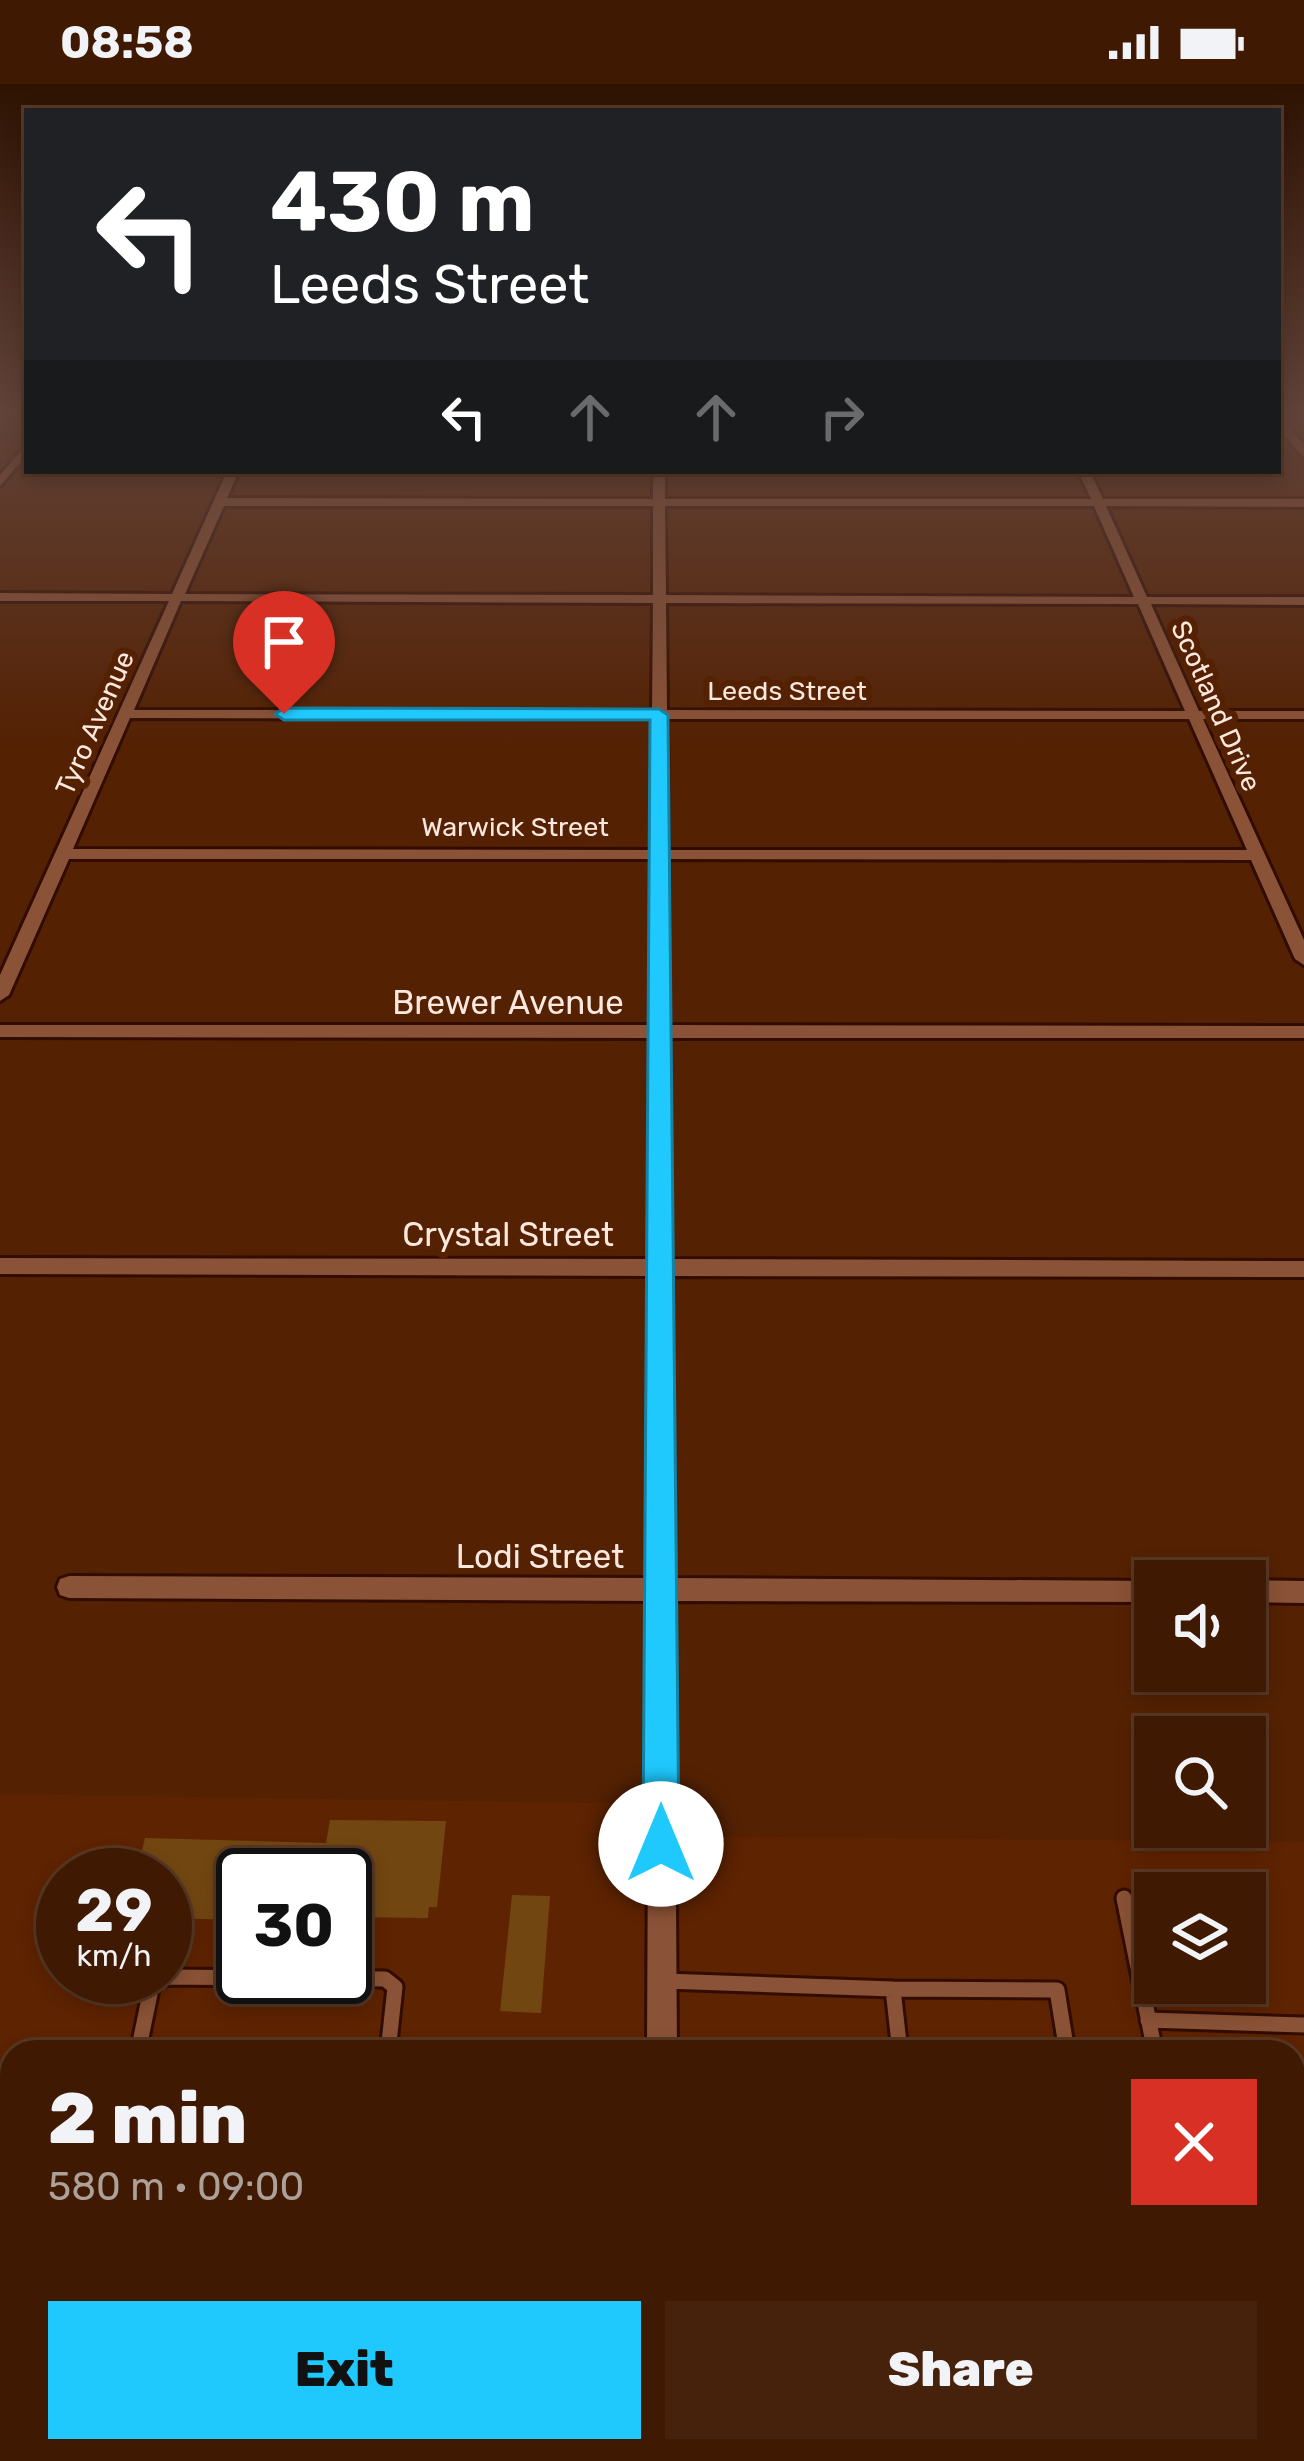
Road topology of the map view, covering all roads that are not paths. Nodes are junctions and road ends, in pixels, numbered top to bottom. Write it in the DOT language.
graph roads {
  1 [pos="211,523"];
  2 [pos="659,523"];
  3 [pos="1108,523"];
  4 [pos="0,597"];
  5 [pos="176,599"];
  6 [pos="660,601"];
  7 [pos="1142,601"];
  8 [pos="1304,602"];
  9 [pos="127,714"];
  10 [pos="659,715"];
  11 [pos="1193,715"];
  12 [pos="1304,715"];
  13 [pos="63,854"];
  14 [pos="660,854"];
  15 [pos="1255,855"];
  16 [pos="1304,959"];
  17 [pos="0,994"];
  18 [pos="0,1031"];
  19 [pos="659,1033"];
  20 [pos="1304,1033"];
  21 [pos="0,1266"];
  22 [pos="660,1268"];
  23 [pos="1304,1269"];
  24 [pos="69,1588"];
  25 [pos="661,1589"];
  26 [pos="1134,1591"];
  27 [pos="1266,1592"];
  28 [pos="1304,1592"];
  29 [pos="1124,1898"];
  30 [pos="662,1981"];
  31 [pos="893,1989"];
  32 [pos="1148,2020"];
  33 [pos="1304,2025"];
  34 [pos="140,2040"];
  35 [pos="389,2040"];
  36 [pos="662,2040"];
  37 [pos="899,2040"];
  38 [pos="1064,2040"];
  39 [pos="1152,2040"];
  1 -- 5 [label="street, Tyro Avenue"];
  2 -- 6 [label="street"];
  3 -- 7 [label="street, Scotland Drive"];
  4 -- 5 [label="street"];
  5 -- 6 [label="street"];
  5 -- 9 [label="street, Tyro Avenue"];
  6 -- 7 [label="street"];
  6 -- 10 [label="street"];
  7 -- 8 [label="street"];
  7 -- 11 [label="street, Scotland Drive"];
  9 -- 10 [label="street, Leeds Street"];
  9 -- 13 [label="street, Tyro Avenue"];
  10 -- 11 [label="street, Leeds Street"];
  10 -- 14 [label="street"];
  11 -- 12 [label="street, Leeds Street"];
  11 -- 15 [label="street, Scotland Drive"];
  13 -- 14 [label="street, Warwick Street"];
  13 -- 17 [label="street, Tyro Avenue"];
  14 -- 15 [label="street, Warwick Street"];
  14 -- 19 [label="street"];
  15 -- 16 [label="street, Scotland Drive"];
  18 -- 19 [label="street, Brewer Avenue"];
  19 -- 20 [label="street, Brewer Avenue"];
  19 -- 22 [label="street"];
  21 -- 22 [label="street, Crystal Street"];
  22 -- 23 [label="street, Crystal Street"];
  22 -- 25 [label="street"];
  24 -- 25 [label="street, Lodi Street"];
  25 -- 26 [label="street, Lodi Street"];
  25 -- 30 [label="street"];
  27 -- 28 [label="street"];
  29 -- 32 [label="lane"];
  30 -- 31 [label="lane"];
  30 -- 36 [label="street"];
  31 -- 37 [label="lane"];
  31 -- 38 [label="lane"];
  32 -- 33 [label="lane"];
  32 -- 39 [label="lane"];
  34 -- 35 [label="lane"];
}
